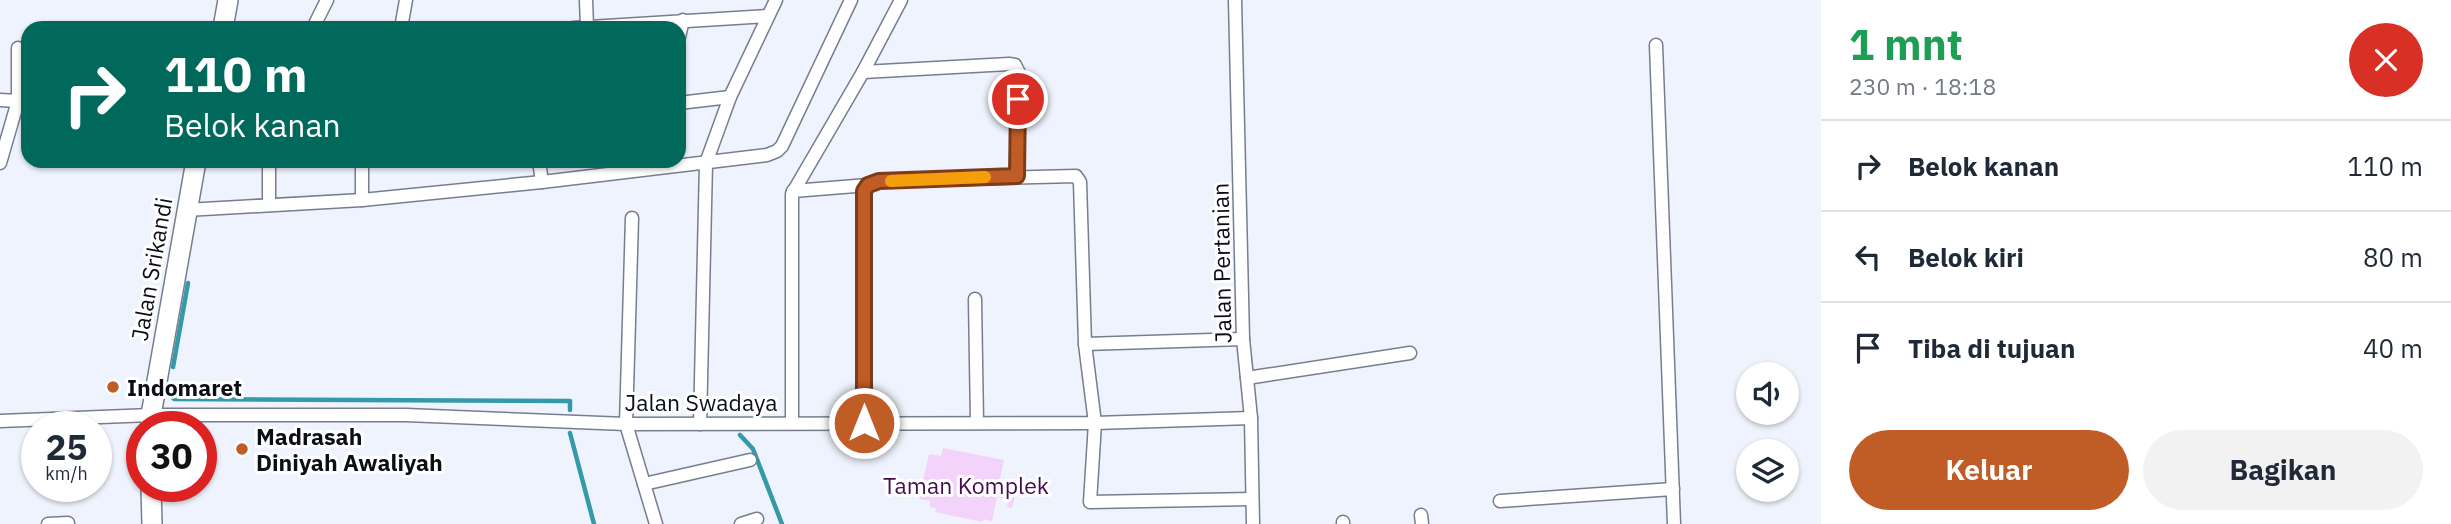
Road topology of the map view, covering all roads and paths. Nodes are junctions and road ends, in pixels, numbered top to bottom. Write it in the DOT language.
graph roads {
  1 [pos="228,0"];
  2 [pos="327,0"];
  3 [pos="406,0"];
  4 [pos="586,0"];
  5 [pos="776,0"];
  6 [pos="851,0"];
  7 [pos="901,0"];
  8 [pos="1235,0"];
  9 [pos="768,16"];
  10 [pos="683,20"];
  11 [pos="224,21"];
  12 [pos="316,21"];
  13 [pos="402,21"];
  14 [pos="587,21"];
  15 [pos="674,21"];
  16 [pos="1656,45"];
  17 [pos="18,48"];
  18 [pos="863,72"];
  19 [pos="730,97"];
  20 [pos="0,100"];
  21 [pos="18,101"];
  22 [pos="686,102"];
  23 [pos="0,163"];
  24 [pos="706,163"];
  25 [pos="686,165"];
  26 [pos="194,168"];
  27 [pos="269,168"];
  28 [pos="362,168"];
  29 [pos="541,168"];
  30 [pos="663,168"];
  31 [pos="1017,176"];
  32 [pos="542,182"];
  33 [pos="868,185"];
  34 [pos="793,191"];
  35 [pos="362,200"];
  36 [pos="269,204"];
  37 [pos="186,210"];
  38 [pos="632,218"];
  39 [pos="975,299"];
  40 [pos="1243,339"];
  41 [pos="1085,344"];
  42 [pos="1410,353"];
  43 [pos="1247,378"];
  44 [pos="154,411"];
  45 [pos="1251,418"];
  46 [pos="217,419"];
  47 [pos="0,421"];
  48 [pos="126,421"];
  49 [pos="792,423"];
  50 [pos="864,423"];
  51 [pos="977,423"];
  52 [pos="1095,423"];
  53 [pos="626,424"];
  54 [pos="700,424"];
  55 [pos="750,460"];
  56 [pos="644,484"];
  57 [pos="1672,489"];
  58 [pos="1252,499"];
  59 [pos="1500,501"];
  60 [pos="151,502"];
  61 [pos="757,519"];
  62 [pos="68,523"];
  63 [pos="48,524"];
  64 [pos="152,524"];
  65 [pos="656,524"];
  66 [pos="741,524"];
  67 [pos="1253,524"];
  68 [pos="1674,524"];
  1 -- 11 [label="main road"];
  2 -- 12 [label="street"];
  3 -- 13 [label="street"];
  4 -- 14 [label="street"];
  5 -- 9 [label="street"];
  6 -- 24 [label="street"];
  7 -- 18 [label="street"];
  8 -- 40 [label="street, Jalan Pertanian"];
  9 -- 10 [label="street"];
  9 -- 19 [label="street"];
  10 -- 15 [label="street"];
  16 -- 57 [label="street"];
  17 -- 21 [label="street"];
  18 -- 31 [label="street"];
  18 -- 34 [label="street"];
  19 -- 22 [label="street"];
  19 -- 24 [label="street"];
  20 -- 21 [label="street"];
  21 -- 23 [label="street"];
  24 -- 25 [label="street"];
  24 -- 54 [label="street"];
  26 -- 37 [label="main road, Jalan Srikandi"];
  27 -- 36 [label="street"];
  28 -- 35 [label="street"];
  29 -- 32 [label="street"];
  30 -- 32 [label="street"];
  31 -- 33 [label="street"];
  31 -- 41 [label="street"];
  32 -- 35 [label="street"];
  33 -- 34 [label="street"];
  33 -- 50 [label="street"];
  34 -- 49 [label="street"];
  35 -- 36 [label="street"];
  36 -- 37 [label="street"];
  37 -- 44 [label="main road, Jalan Srikandi"];
  38 -- 53 [label="street"];
  39 -- 51 [label="street"];
  40 -- 41 [label="street"];
  40 -- 43 [label="street, Jalan Pertanian"];
  41 -- 52 [label="street"];
  42 -- 43 [label="street"];
  43 -- 45 [label="street, Jalan Pertanian"];
  45 -- 52 [label="street, Jalan Swadaya"];
  45 -- 58 [label="street, Jalan Pertanian"];
  46 -- 53 [label="street, Jalan Swadaya"];
  47 -- 48 [label="street, Jalan Swadaya"];
  49 -- 50 [label="street, Jalan Swadaya"];
  49 -- 54 [label="street, Jalan Swadaya"];
  50 -- 51 [label="street, Jalan Swadaya"];
  51 -- 52 [label="street, Jalan Swadaya"];
  52 -- 58 [label="street"];
  53 -- 54 [label="street, Jalan Swadaya"];
  53 -- 56 [label="street"];
  55 -- 56 [label="street"];
  56 -- 65 [label="street"];
  57 -- 59 [label="street"];
  57 -- 68 [label="street"];
  58 -- 67 [label="street, Jalan Pertanian"];
  60 -- 64 [label="main road"];
  61 -- 66 [label="street"];
  62 -- 63 [label="street"];
}
